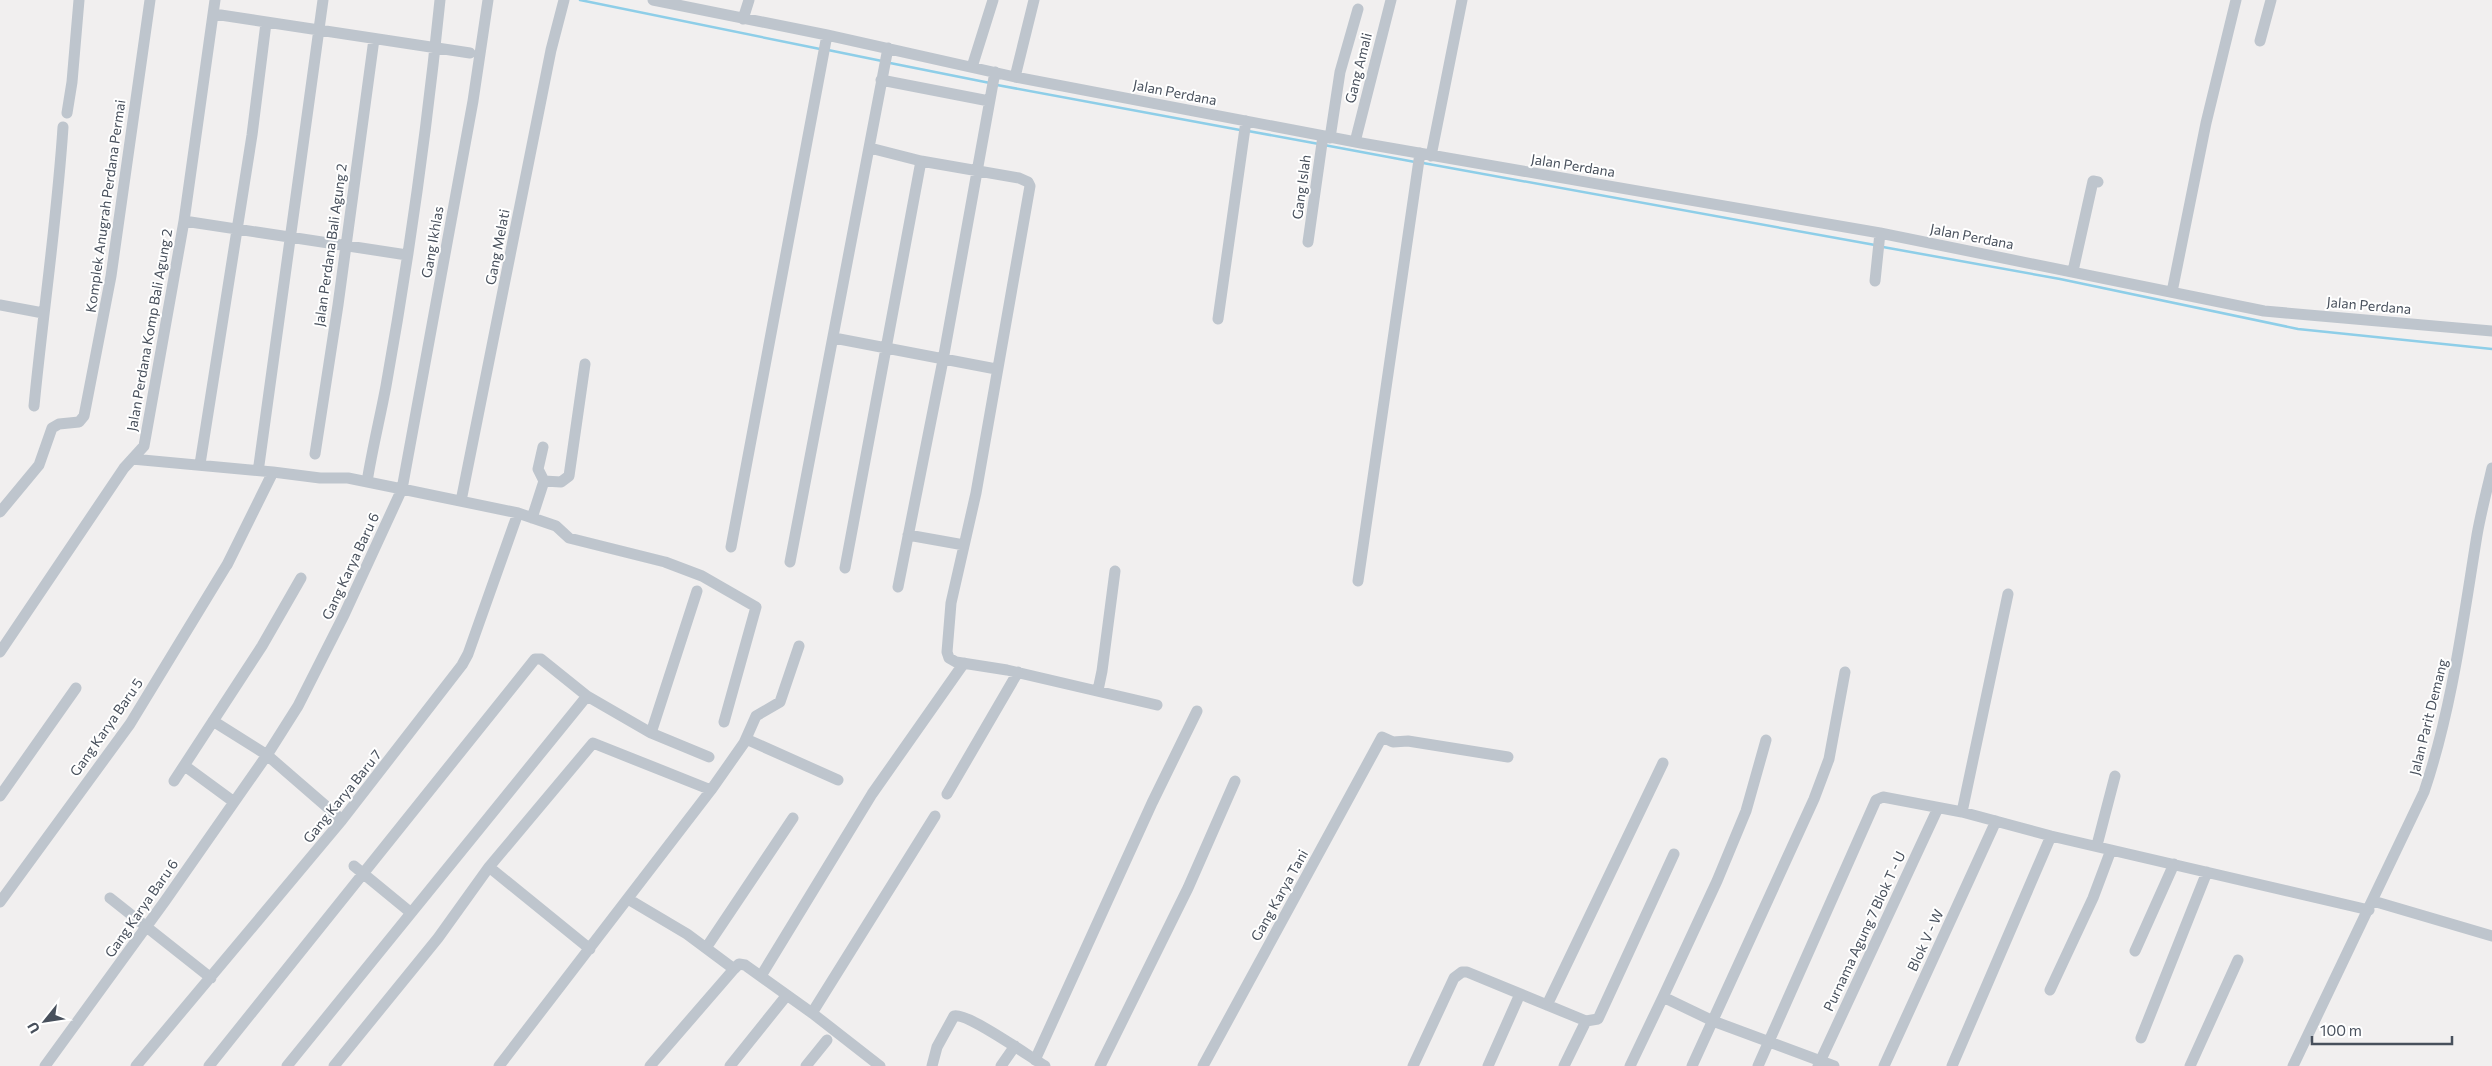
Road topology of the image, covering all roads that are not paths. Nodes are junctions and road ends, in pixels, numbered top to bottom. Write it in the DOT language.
graph roads {
  1 [pos="79,0"];
  2 [pos="150,0"];
  3 [pos="215,0"];
  4 [pos="323,0"];
  5 [pos="440,0"];
  6 [pos="488,0"];
  7 [pos="564,0"];
  8 [pos="653,0"];
  9 [pos="749,0"];
  10 [pos="993,0"];
  11 [pos="1034,0"];
  12 [pos="1390,0"];
  13 [pos="1462,0"];
  14 [pos="2236,0"];
  15 [pos="2271,0"];
  16 [pos="689,4"];
  17 [pos="1358,9"];
  18 [pos="214,14"];
  19 [pos="743,19"];
  20 [pos="266,23"];
  21 [pos="320,32"];
  22 [pos="374,39"];
  23 [pos="2260,41"];
  24 [pos="825,43"];
  25 [pos="435,48"];
  26 [pos="887,52"];
  27 [pos="470,53"];
  28 [pos="972,67"];
  29 [pos="881,77"];
  30 [pos="1015,77"];
  31 [pos="992,86"];
  32 [pos="67,113"];
  33 [pos="1246,123"];
  34 [pos="63,127"];
  35 [pos="1327,137"];
  36 [pos="1355,142"];
  37 [pos="870,148"];
  38 [pos="1422,159"];
  39 [pos="921,161"];
  40 [pos="977,170"];
  41 [pos="2098,182"];
  42 [pos="184,221"];
  43 [pos="237,228"];
  44 [pos="291,237"];
  45 [pos="1308,242"];
  46 [pos="1879,242"];
  47 [pos="344,245"];
  48 [pos="407,256"];
  49 [pos="2073,272"];
  50 [pos="1875,280"];
  51 [pos="2172,292"];
  52 [pos="0,305"];
  53 [pos="43,314"];
  54 [pos="1218,319"];
  55 [pos="2492,331"];
  56 [pos="834,338"];
  57 [pos="887,349"];
  58 [pos="943,360"];
  59 [pos="585,364"];
  60 [pos="996,369"];
  61 [pos="34,406"];
  62 [pos="543,447"];
  63 [pos="314,454"];
  64 [pos="132,459"];
  65 [pos="200,464"];
  66 [pos="260,465"];
  67 [pos="2492,468"];
  68 [pos="273,472"];
  69 [pos="367,480"];
  70 [pos="544,481"];
  71 [pos="402,489"];
  72 [pos="461,501"];
  73 [pos="0,512"];
  74 [pos="518,513"];
  75 [pos="532,518"];
  76 [pos="908,534"];
  77 [pos="964,545"];
  78 [pos="731,547"];
  79 [pos="790,562"];
  80 [pos="844,568"];
  81 [pos="1115,571"];
  82 [pos="301,578"];
  83 [pos="1358,581"];
  84 [pos="898,587"];
  85 [pos="697,592"];
  86 [pos="2008,594"];
  87 [pos="799,646"];
  88 [pos="0,652"];
  89 [pos="964,663"];
  90 [pos="1018,672"];
  91 [pos="1845,672"];
  92 [pos="76,688"];
  93 [pos="1098,690"];
  94 [pos="587,696"];
  95 [pos="1157,705"];
  96 [pos="1196,711"];
  97 [pos="213,721"];
  98 [pos="724,722"];
  99 [pos="651,732"];
  100 [pos="746,739"];
  101 [pos="1766,740"];
  102 [pos="267,755"];
  103 [pos="709,757"];
  104 [pos="1508,757"];
  105 [pos="1663,763"];
  106 [pos="185,766"];
  107 [pos="2115,776"];
  108 [pos="838,780"];
  109 [pos="174,781"];
  110 [pos="1235,781"];
  111 [pos="711,790"];
  112 [pos="948,794"];
  113 [pos="0,796"];
  114 [pos="234,802"];
  115 [pos="1938,808"];
  116 [pos="1962,812"];
  117 [pos="934,816"];
  118 [pos="793,818"];
  119 [pos="342,820"];
  120 [pos="1995,823"];
  121 [pos="2051,836"];
  122 [pos="2097,846"];
  123 [pos="2111,850"];
  124 [pos="1674,854"];
  125 [pos="2174,864"];
  126 [pos="490,867"];
  127 [pos="358,870"];
  128 [pos="2207,872"];
  129 [pos="110,898"];
  130 [pos="628,899"];
  131 [pos="0,902"];
  132 [pos="2371,905"];
  133 [pos="410,912"];
  134 [pos="147,925"];
  135 [pos="2492,936"];
  136 [pos="706,948"];
  137 [pos="590,949"];
  138 [pos="2135,951"];
  139 [pos="2238,960"];
  140 [pos="734,969"];
  141 [pos="761,976"];
  142 [pos="211,978"];
  143 [pos="2050,990"];
  144 [pos="1520,994"];
  145 [pos="787,995"];
  146 [pos="1663,997"];
  147 [pos="1547,1005"];
  148 [pos="812,1013"];
  149 [pos="1713,1021"];
  150 [pos="1586,1022"];
  151 [pos="2141,1038"];
  152 [pos="827,1040"];
  153 [pos="1771,1041"];
  154 [pos="1015,1046"];
  155 [pos="1040,1063"];
  156 [pos="1819,1063"];
  157 [pos="45,1066"];
  158 [pos="136,1066"];
  159 [pos="209,1066"];
  160 [pos="287,1066"];
  161 [pos="334,1066"];
  162 [pos="499,1066"];
  163 [pos="650,1066"];
  164 [pos="730,1066"];
  165 [pos="806,1066"];
  166 [pos="880,1066"];
  167 [pos="932,1066"];
  168 [pos="1001,1066"];
  169 [pos="1100,1066"];
  170 [pos="1203,1066"];
  171 [pos="1414,1066"];
  172 [pos="1488,1066"];
  173 [pos="1564,1066"];
  174 [pos="1630,1066"];
  175 [pos="1692,1066"];
  176 [pos="1758,1066"];
  177 [pos="1834,1066"];
  178 [pos="1884,1066"];
  179 [pos="1952,1066"];
  180 [pos="2190,1066"];
  181 [pos="2293,1066"];
  1 -- 32 [label="street"];
  2 -- 73 [label="street, Komplek Anugrah Perdana Permai"];
  3 -- 18 [label="street, Jalan Perdana Komp Bali Agung 2"];
  4 -- 21 [label="street"];
  5 -- 25 [label="street"];
  6 -- 71 [label="street, Gang Ikhlas"];
  7 -- 72 [label="street, Gang Melati"];
  8 -- 16 [label="street, Jalan Perdana"];
  9 -- 19 [label="street"];
  10 -- 28 [label="street"];
  11 -- 30 [label="street"];
  12 -- 36 [label="street, Gang Amali"];
  13 -- 38 [label="street"];
  14 -- 51 [label="street"];
  15 -- 23 [label="street"];
  16 -- 19 [label="street, Jalan Perdana"];
  17 -- 35 [label="street, Gang Islah"];
  18 -- 20 [label="street"];
  18 -- 42 [label="street, Jalan Perdana Komp Bali Agung 2"];
  19 -- 24 [label="street, Jalan Perdana"];
  20 -- 21 [label="street"];
  20 -- 43 [label="street"];
  21 -- 22 [label="street"];
  21 -- 44 [label="street"];
  22 -- 25 [label="street"];
  22 -- 47 [label="street, Jalan Perdana Bali Agung 2"];
  24 -- 26 [label="street, Jalan Perdana"];
  24 -- 78 [label="street"];
  25 -- 27 [label="street"];
  25 -- 48 [label="street"];
  26 -- 28 [label="street, Jalan Perdana"];
  26 -- 29 [label="street"];
  28 -- 31 [label="street, Jalan Perdana"];
  29 -- 31 [label="street"];
  29 -- 37 [label="street"];
  30 -- 31 [label="street, Jalan Perdana"];
  30 -- 33 [label="street, Jalan Perdana"];
  31 -- 40 [label="street"];
  33 -- 35 [label="street, Jalan Perdana"];
  33 -- 54 [label="street"];
  34 -- 53 [label="street"];
  35 -- 36 [label="street, Jalan Perdana"];
  35 -- 45 [label="street, Gang Islah"];
  36 -- 38 [label="street, Jalan Perdana"];
  37 -- 39 [label="street"];
  37 -- 56 [label="street"];
  38 -- 46 [label="street, Jalan Perdana"];
  38 -- 83 [label="street"];
  39 -- 40 [label="street"];
  39 -- 57 [label="street"];
  40 -- 58 [label="street"];
  40 -- 60 [label="street"];
  41 -- 49 [label="street"];
  42 -- 43 [label="street"];
  42 -- 64 [label="street, Jalan Perdana Komp Bali Agung 2"];
  43 -- 44 [label="street"];
  43 -- 65 [label="street"];
  44 -- 47 [label="street"];
  44 -- 66 [label="street"];
  46 -- 49 [label="street, Jalan Perdana"];
  46 -- 50 [label="street"];
  47 -- 48 [label="street"];
  47 -- 63 [label="street, Jalan Perdana Bali Agung 2"];
  48 -- 69 [label="street"];
  49 -- 51 [label="street, Jalan Perdana"];
  51 -- 55 [label="street, Jalan Perdana"];
  52 -- 53 [label="street"];
  53 -- 61 [label="street"];
  56 -- 57 [label="street"];
  56 -- 79 [label="street"];
  57 -- 58 [label="street"];
  57 -- 80 [label="street"];
  58 -- 60 [label="street"];
  58 -- 76 [label="street"];
  59 -- 70 [label="street"];
  60 -- 77 [label="street"];
  62 -- 70 [label="street"];
  64 -- 65 [label="street"];
  64 -- 88 [label="street, Jalan Perdana Komp Bali Agung 2"];
  65 -- 68 [label="street"];
  67 -- 132 [label="street, Jalan Parit Demang"];
  68 -- 69 [label="street"];
  68 -- 131 [label="street, Gang Karya Baru 5"];
  69 -- 71 [label="street"];
  70 -- 75 [label="street"];
  71 -- 72 [label="street"];
  71 -- 102 [label="street, Gang Karya Baru 6"];
  72 -- 74 [label="street"];
  74 -- 75 [label="street"];
  74 -- 119 [label="street, Gang Karya Baru 7"];
  75 -- 98 [label="street"];
  76 -- 77 [label="street"];
  76 -- 84 [label="street"];
  77 -- 89 [label="street"];
  81 -- 93 [label="street"];
  82 -- 97 [label="street"];
  85 -- 99 [label="street"];
  86 -- 116 [label="street"];
  87 -- 100 [label="street"];
  89 -- 90 [label="street"];
  89 -- 141 [label="street"];
  90 -- 93 [label="street"];
  90 -- 112 [label="street"];
  91 -- 149 [label="street"];
  92 -- 113 [label="street"];
  93 -- 95 [label="street"];
  94 -- 99 [label="street"];
  94 -- 127 [label="street"];
  94 -- 133 [label="street"];
  96 -- 155 [label="street"];
  97 -- 102 [label="street"];
  97 -- 106 [label="street"];
  99 -- 103 [label="street"];
  100 -- 108 [label="street"];
  100 -- 111 [label="street"];
  101 -- 146 [label="street"];
  102 -- 114 [label="street, Gang Karya Baru 6"];
  102 -- 119 [label="street"];
  104 -- 170 [label="street, Gang Karya Tani"];
  105 -- 147 [label="street"];
  106 -- 109 [label="street"];
  106 -- 114 [label="street"];
  107 -- 122 [label="street"];
  110 -- 169 [label="street"];
  111 -- 126 [label="street"];
  111 -- 130 [label="street"];
  114 -- 134 [label="street, Gang Karya Baru 6"];
  115 -- 116 [label="street"];
  115 -- 153 [label="street"];
  115 -- 156 [label="street, Purnama Agung 7 Blok T - U"];
  116 -- 120 [label="street"];
  117 -- 148 [label="street"];
  118 -- 136 [label="street"];
  119 -- 142 [label="street, Gang Karya Baru 7"];
  120 -- 121 [label="street"];
  120 -- 178 [label="street, Blok V - W"];
  121 -- 122 [label="street"];
  121 -- 179 [label="street"];
  122 -- 123 [label="street"];
  123 -- 125 [label="street"];
  123 -- 143 [label="street"];
  124 -- 150 [label="street"];
  125 -- 128 [label="street"];
  125 -- 138 [label="street"];
  126 -- 137 [label="street"];
  126 -- 161 [label="street"];
  127 -- 133 [label="street"];
  127 -- 159 [label="street"];
  128 -- 132 [label="street"];
  128 -- 151 [label="street"];
  129 -- 134 [label="street"];
  130 -- 136 [label="street"];
  130 -- 137 [label="street"];
  132 -- 135 [label="street"];
  132 -- 181 [label="street, Jalan Parit Demang"];
  133 -- 160 [label="street"];
  134 -- 142 [label="street"];
  134 -- 157 [label="street, Gang Karya Baru 6"];
  136 -- 140 [label="street"];
  137 -- 162 [label="street"];
  139 -- 180 [label="street"];
  140 -- 141 [label="street"];
  140 -- 163 [label="street"];
  141 -- 145 [label="street"];
  142 -- 158 [label="street, Gang Karya Baru 7"];
  144 -- 147 [label="street"];
  144 -- 171 [label="street"];
  144 -- 172 [label="street"];
  145 -- 148 [label="street"];
  145 -- 164 [label="street"];
  146 -- 149 [label="street"];
  146 -- 174 [label="street"];
  147 -- 150 [label="street"];
  148 -- 166 [label="street"];
  149 -- 153 [label="street"];
  149 -- 175 [label="street"];
  150 -- 173 [label="street"];
  152 -- 165 [label="street"];
  153 -- 156 [label="street"];
  153 -- 176 [label="street"];
  154 -- 155 [label="street"];
  154 -- 167 [label="street"];
  154 -- 168 [label="street"];
  156 -- 177 [label="street"];
}
